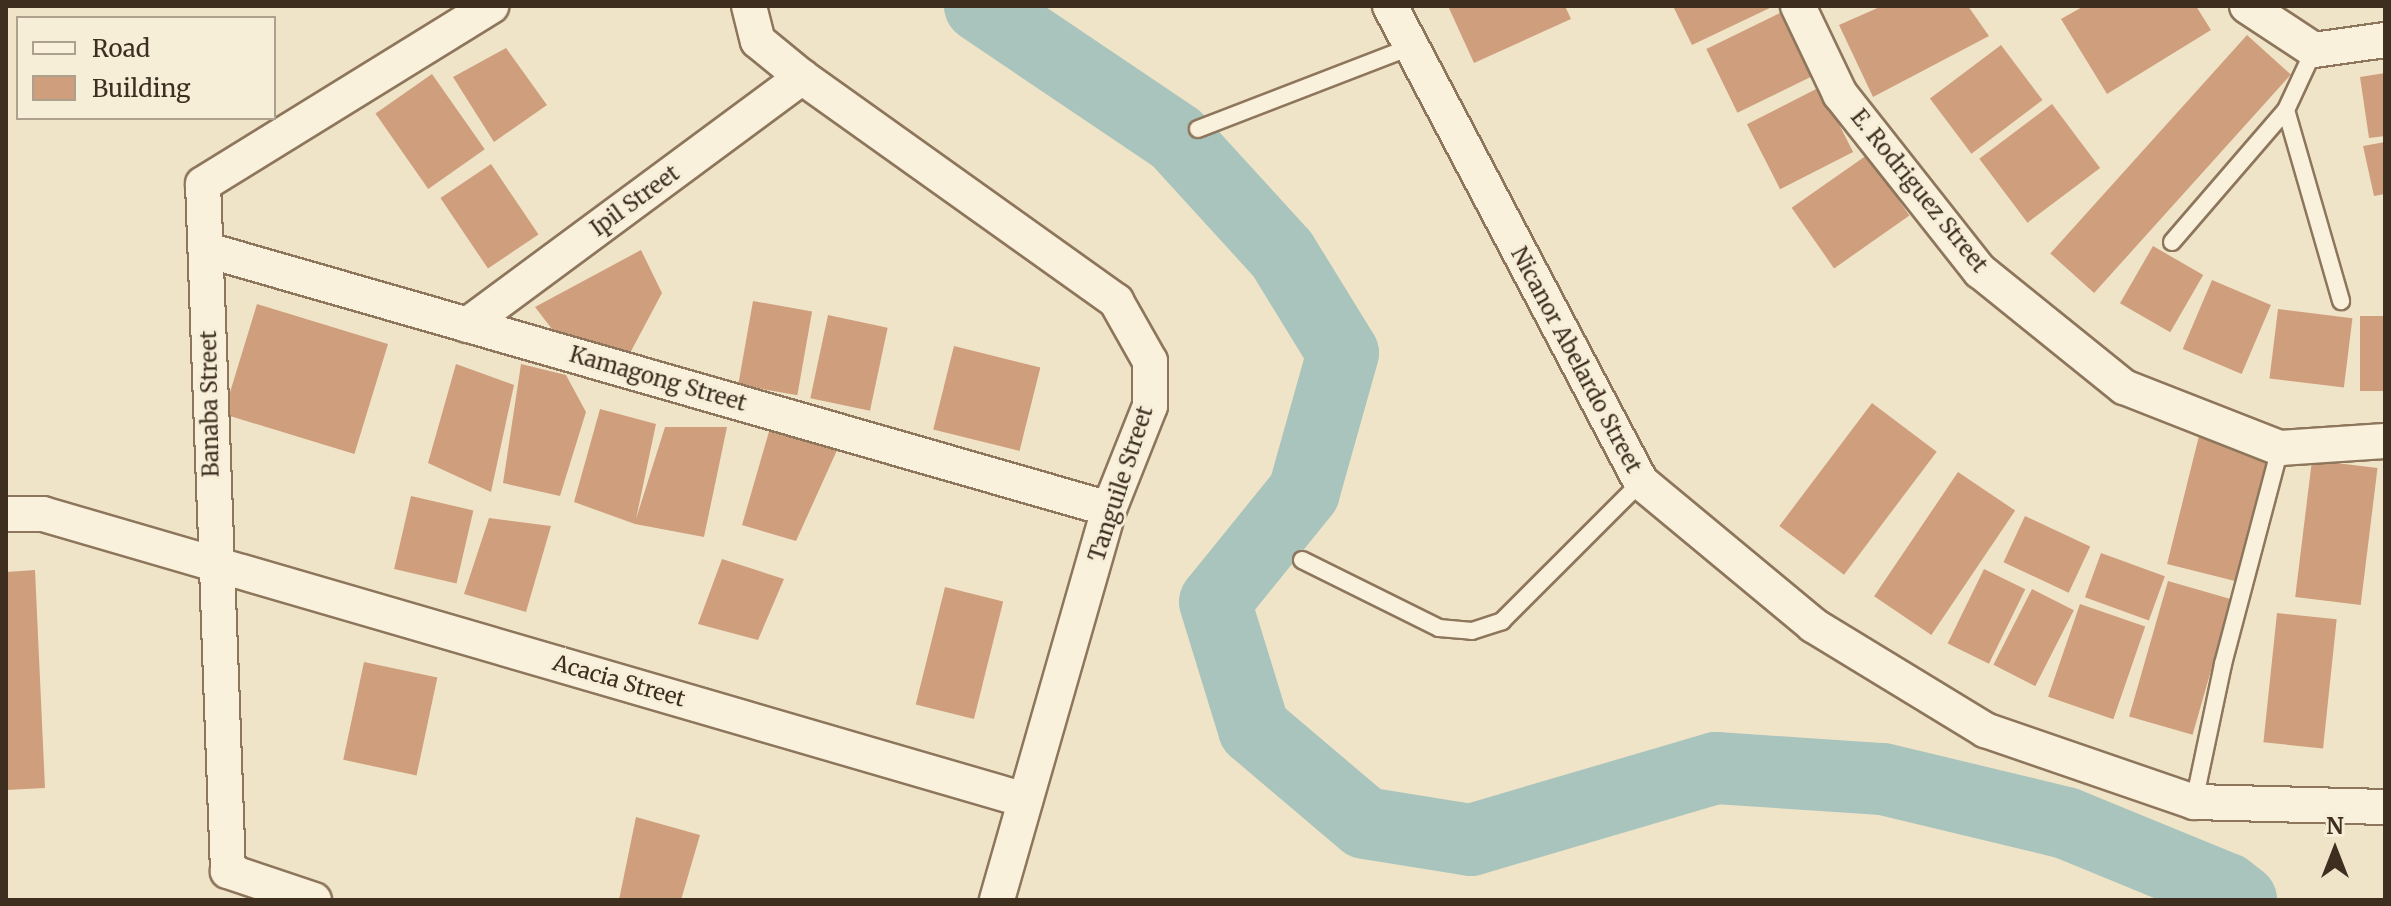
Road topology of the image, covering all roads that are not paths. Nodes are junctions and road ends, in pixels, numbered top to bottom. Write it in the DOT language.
graph roads {
  1 [pos="491,6"];
  2 [pos="749,6"];
  3 [pos="1390,6"];
  4 [pos="1798,6"];
  5 [pos="2247,6"];
  6 [pos="2385,40"];
  7 [pos="1408,48"];
  8 [pos="2314,50"];
  9 [pos="802,77"];
  10 [pos="2286,110"];
  11 [pos="1198,129"];
  12 [pos="2172,242"];
  13 [pos="207,250"];
  14 [pos="2341,301"];
  15 [pos="467,325"];
  16 [pos="2385,441"];
  17 [pos="2280,448"];
  18 [pos="1641,482"];
  19 [pos="1109,509"];
  20 [pos="6,514"];
  21 [pos="1302,560"];
  22 [pos="213,562"];
  23 [pos="1025,800"];
  24 [pos="2194,802"];
  25 [pos="2385,807"];
  26 [pos="314,900"];
  27 [pos="997,900"];
  1 -- 13 [label="street, Banaba Street"];
  2 -- 9 [label="street, Tanguile Street"];
  3 -- 7 [label="street, Nicanor Abelardo Street"];
  4 -- 17 [label="street, E. Rodriguez Street"];
  5 -- 8 [label="street"];
  6 -- 8 [label="street"];
  7 -- 11 [label="lane"];
  7 -- 18 [label="street, Nicanor Abelardo Street"];
  8 -- 10 [label="lane"];
  9 -- 15 [label="street, Ipil Street"];
  9 -- 19 [label="street, Tanguile Street"];
  10 -- 12 [label="lane"];
  10 -- 14 [label="lane"];
  13 -- 15 [label="street, Kamagong Street"];
  13 -- 22 [label="street, Banaba Street"];
  15 -- 19 [label="street, Kamagong Street"];
  16 -- 17 [label="street, E. Rodriguez Street"];
  17 -- 24 [label="lane"];
  18 -- 21 [label="lane"];
  18 -- 24 [label="street, Nicanor Abelardo Street"];
  19 -- 23 [label="street, Tanguile Street"];
  20 -- 22 [label="street, Acacia Street"];
  22 -- 23 [label="street, Acacia Street"];
  22 -- 26 [label="street, Banaba Street"];
  23 -- 27 [label="street, Tanguile Street"];
  24 -- 25 [label="street, Nicanor Abelardo Street"];
}
